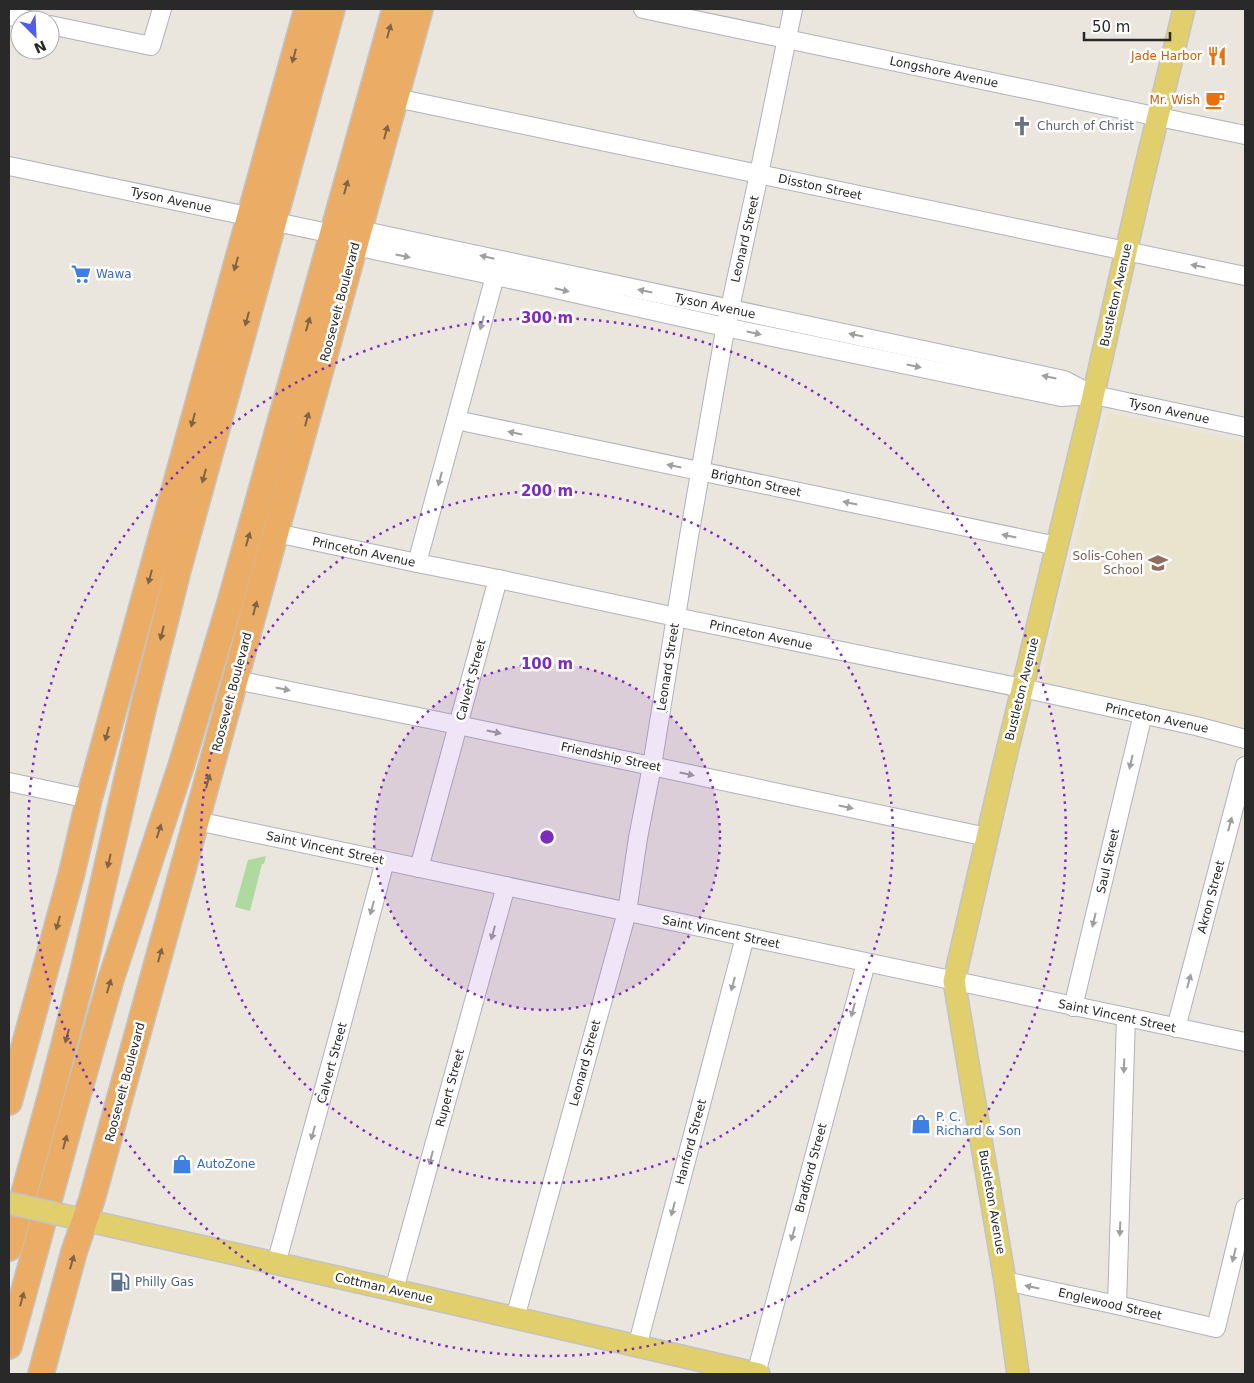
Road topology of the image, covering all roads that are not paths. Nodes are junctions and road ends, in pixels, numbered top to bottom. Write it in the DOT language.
graph roads {
  1 [pos="162,9"];
  2 [pos="307,9"];
  3 [pos="332,9"];
  4 [pos="395,9"];
  5 [pos="420,9"];
  6 [pos="643,9"];
  7 [pos="793,9"];
  8 [pos="1184,9"];
  9 [pos="60,26"];
  10 [pos="787,39"];
  11 [pos="396,98"];
  12 [pos="1158,116"];
  13 [pos="1245,134"];
  14 [pos="9,166"];
  15 [pos="759,174"];
  16 [pos="250,217"];
  17 [pos="274,222"];
  18 [pos="333,234"];
  19 [pos="357,238"];
  20 [pos="1126,252"];
  21 [pos="495,276"];
  22 [pos="535,276"];
  23 [pos="1245,276"];
  24 [pos="729,309"];
  25 [pos="726,327"];
  26 [pos="295,371"];
  27 [pos="1094,395"];
  28 [pos="456,420"];
  29 [pos="1245,427"];
  30 [pos="700,471"];
  31 [pos="276,533"];
  32 [pos="1057,546"];
  33 [pos="417,563"];
  34 [pos="498,579"];
  35 [pos="676,617"];
  36 [pos="236,680"];
  37 [pos="1022,688"];
  38 [pos="1142,714"];
  39 [pos="458,725"];
  40 [pos="1245,739"];
  41 [pos="135,746"];
  42 [pos="652,766"];
  43 [pos="1245,766"];
  44 [pos="9,782"];
  45 [pos="89,799"];
  46 [pos="197,821"];
  47 [pos="987,837"];
  48 [pos="384,861"];
  49 [pos="419,868"];
  50 [pos="71,876"];
  51 [pos="506,886"];
  52 [pos="626,912"];
  53 [pos="745,937"];
  54 [pos="866,962"];
  55 [pos="954,981"];
  56 [pos="1074,1007"];
  57 [pos="1126,1017"];
  58 [pos="1176,1028"];
  59 [pos="1245,1042"];
  60 [pos="9,1102"];
  61 [pos="9,1203"];
  62 [pos="1245,1208"];
  63 [pos="85,1221"];
  64 [pos="9,1248"];
  65 [pos="276,1264"];
  66 [pos="1005,1281"];
  67 [pos="394,1290"];
  68 [pos="1117,1305"];
  69 [pos="515,1318"];
  70 [pos="9,1346"];
  71 [pos="636,1347"];
  72 [pos="41,1374"];
  73 [pos="757,1374"];
  74 [pos="1018,1374"];
  1 -- 9 [label="street"];
  2 -- 16 [label="highway, one-way"];
  3 -- 17 [label="highway"];
  18 -- 4 [label="highway, Roosevelt Boulevard, one-way"];
  5 -- 11 [label="highway, Roosevelt Boulevard"];
  6 -- 10 [label="street, Longshore Avenue"];
  7 -- 10 [label="street, Leonard Street"];
  8 -- 12 [label="main road, Bustleton Avenue"];
  10 -- 12 [label="street, Longshore Avenue"];
  10 -- 15 [label="street, Leonard Street"];
  11 -- 15 [label="street, Disston Street"];
  19 -- 11 [label="highway, Roosevelt Boulevard, one-way"];
  12 -- 13 [label="street, Longshore Avenue"];
  12 -- 20 [label="main road, Bustleton Avenue"];
  14 -- 16 [label="street, Tyson Avenue"];
  15 -- 20 [label="street, Disston Street"];
  15 -- 24 [label="street, Leonard Street"];
  16 -- 17 [label="street, Tyson Avenue"];
  16 -- 45 [label="highway, one-way"];
  17 -- 18 [label="street, Tyson Avenue"];
  17 -- 41 [label="highway, one-way"];
  18 -- 19 [label="street, Tyson Avenue"];
  26 -- 18 [label="highway, Roosevelt Boulevard, one-way"];
  19 -- 21 [label="street, Tyson Avenue, one-way"];
  22 -- 19 [label="street, Tyson Avenue, one-way"];
  31 -- 19 [label="highway, Roosevelt Boulevard, one-way"];
  23 -- 20 [label="street, Disston Street, one-way"];
  20 -- 27 [label="main road, Bustleton Avenue"];
  21 -- 22 [label="street, Tyson Avenue"];
  21 -- 28 [label="street, one-way"];
  24 -- 22 [label="street, Tyson Avenue, one-way"];
  22 -- 25 [label="street, Tyson Avenue, one-way"];
  24 -- 25 [label="street, Leonard Street"];
  27 -- 24 [label="street, Tyson Avenue, one-way"];
  25 -- 27 [label="street, Tyson Avenue, one-way"];
  25 -- 30 [label="street, Leonard Street"];
  26 -- 31 [label="highway"];
  70 -- 26 [label="highway, Roosevelt Boulevard, one-way"];
  27 -- 29 [label="street, Tyson Avenue"];
  27 -- 32 [label="main road, Bustleton Avenue"];
  30 -- 28 [label="street, Brighton Street, one-way"];
  28 -- 33 [label="street, one-way"];
  32 -- 30 [label="street, Brighton Street, one-way"];
  30 -- 35 [label="street, Leonard Street"];
  31 -- 33 [label="street, Princeton Avenue"];
  36 -- 31 [label="highway, Roosevelt Boulevard, one-way"];
  32 -- 37 [label="main road, Bustleton Avenue"];
  33 -- 34 [label="street, Princeton Avenue"];
  34 -- 35 [label="street, Princeton Avenue"];
  34 -- 39 [label="street, Calvert Street"];
  35 -- 37 [label="street, Princeton Avenue"];
  35 -- 42 [label="street, Leonard Street"];
  36 -- 39 [label="street, Friendship Street, one-way"];
  46 -- 36 [label="highway, Roosevelt Boulevard, one-way"];
  37 -- 38 [label="street, Princeton Avenue"];
  37 -- 47 [label="main road, Bustleton Avenue"];
  38 -- 40 [label="street, Princeton Avenue"];
  38 -- 56 [label="street, Saul Street, one-way"];
  39 -- 42 [label="street, Friendship Street, one-way"];
  39 -- 49 [label="street, Calvert Street"];
  41 -- 50 [label="highway"];
  41 -- 64 [label="highway, one-way"];
  42 -- 47 [label="street, Friendship Street, one-way"];
  42 -- 52 [label="street, Leonard Street"];
  58 -- 43 [label="street, Akron Street, one-way"];
  44 -- 45 [label="street"];
  45 -- 50 [label="highway"];
  46 -- 48 [label="street, Saint Vincent Street"];
  63 -- 46 [label="highway, Roosevelt Boulevard, one-way"];
  47 -- 55 [label="main road, Bustleton Avenue"];
  48 -- 49 [label="street, Saint Vincent Street"];
  48 -- 65 [label="street, Calvert Street, one-way"];
  49 -- 51 [label="street, Saint Vincent Street"];
  50 -- 60 [label="highway, one-way"];
  51 -- 52 [label="street, Saint Vincent Street"];
  51 -- 67 [label="street, Rupert Street, one-way"];
  52 -- 53 [label="street, Saint Vincent Street"];
  52 -- 69 [label="street, Leonard Street"];
  53 -- 54 [label="street, Saint Vincent Street"];
  53 -- 71 [label="street, Hanford Street, one-way"];
  54 -- 55 [label="street, Saint Vincent Street"];
  54 -- 73 [label="street, Bradford Street, one-way"];
  55 -- 56 [label="street, Saint Vincent Street"];
  55 -- 66 [label="main road, Bustleton Avenue"];
  56 -- 57 [label="street, Saint Vincent Street"];
  57 -- 58 [label="street, Saint Vincent Street"];
  57 -- 68 [label="street, one-way"];
  58 -- 59 [label="street, Saint Vincent Street"];
  61 -- 63 [label="main road, Cottman Avenue, bridge"];
  62 -- 68 [label="street, Englewood Street, one-way"];
  63 -- 65 [label="main road, Cottman Avenue"];
  72 -- 63 [label="highway, Roosevelt Boulevard, one-way"];
  65 -- 67 [label="main road, Cottman Avenue"];
  68 -- 66 [label="street, Englewood Street, one-way"];
  66 -- 74 [label="main road, Bustleton Avenue"];
  67 -- 69 [label="main road, Cottman Avenue"];
  69 -- 71 [label="main road, Cottman Avenue"];
  71 -- 73 [label="main road, Cottman Avenue"];
}
